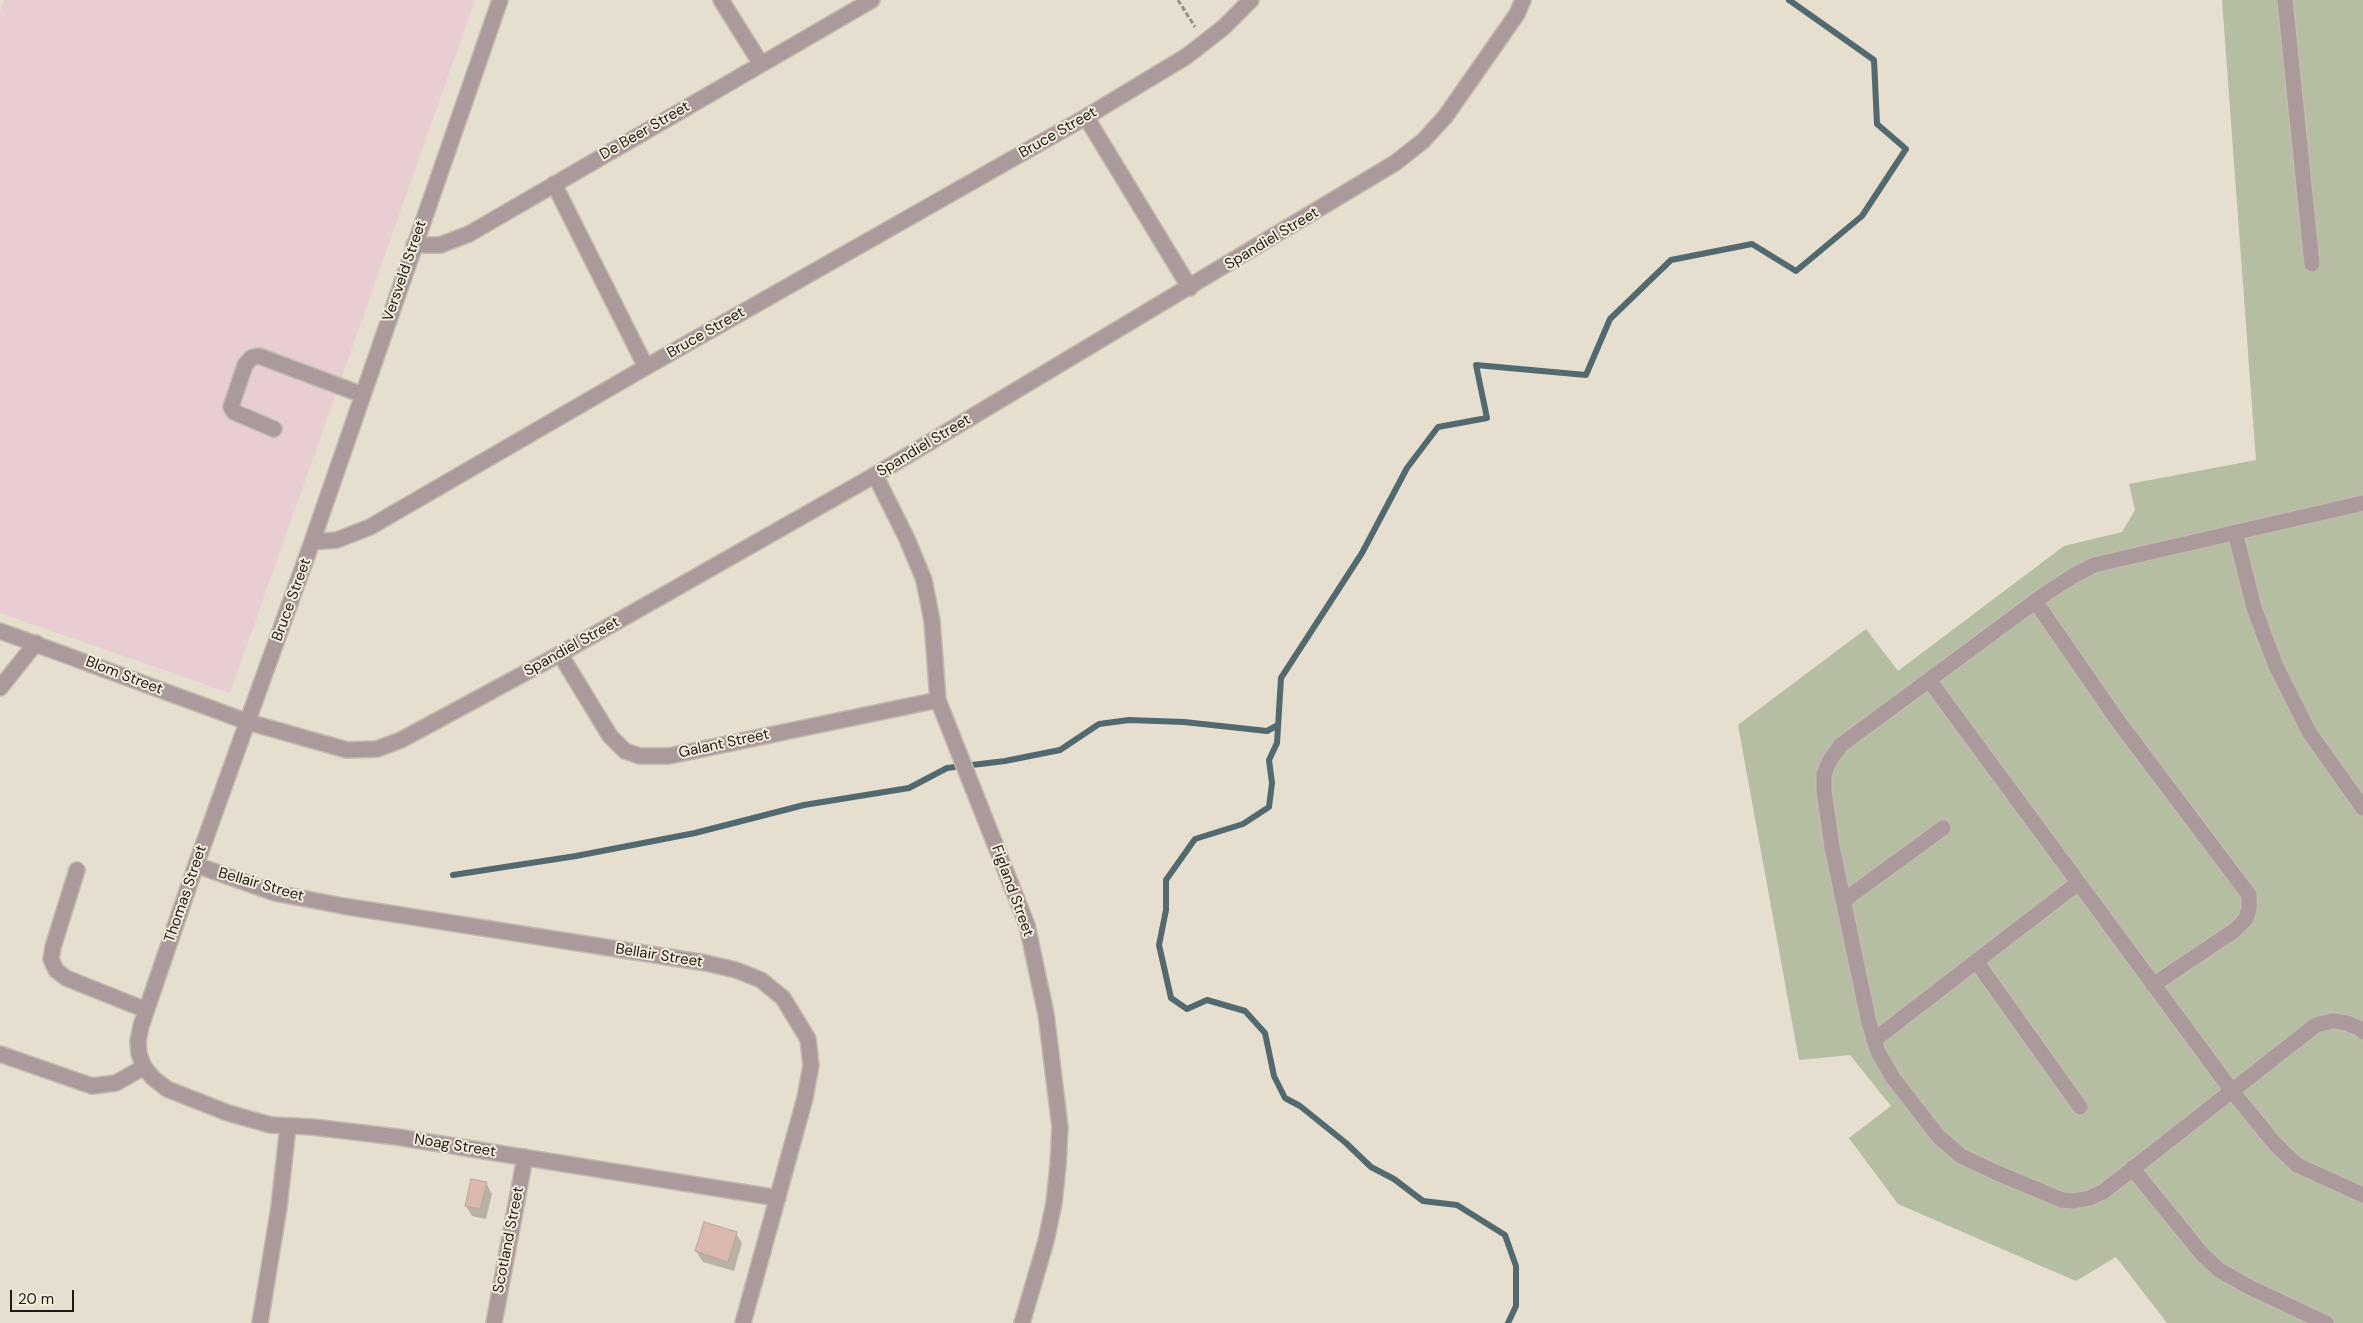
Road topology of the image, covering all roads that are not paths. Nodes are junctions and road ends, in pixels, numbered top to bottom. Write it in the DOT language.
graph roads {
  1 [pos="500,0"];
  2 [pos="721,0"];
  3 [pos="872,0"];
  4 [pos="1251,0"];
  5 [pos="1523,0"];
  6 [pos="2285,0"];
  7 [pos="761,64"];
  8 [pos="1086,117"];
  9 [pos="554,184"];
  10 [pos="414,245"];
  11 [pos="2312,264"];
  12 [pos="1190,288"];
  13 [pos="646,367"];
  14 [pos="362,394"];
  15 [pos="274,429"];
  16 [pos="875,475"];
  17 [pos="2363,503"];
  18 [pos="2234,532"];
  19 [pos="312,542"];
  20 [pos="2035,601"];
  21 [pos="0,631"];
  22 [pos="36,643"];
  23 [pos="560,654"];
  24 [pos="1929,680"];
  25 [pos="0,688"];
  26 [pos="938,700"];
  27 [pos="248,722"];
  28 [pos="2363,808"];
  29 [pos="1943,828"];
  30 [pos="196,865"];
  31 [pos="77,870"];
  32 [pos="2078,883"];
  33 [pos="1843,901"];
  34 [pos="1976,961"];
  35 [pos="2154,985"];
  36 [pos="146,1010"];
  37 [pos="2363,1032"];
  38 [pos="1874,1040"];
  39 [pos="0,1054"];
  40 [pos="144,1067"];
  41 [pos="2232,1092"];
  42 [pos="2080,1107"];
  43 [pos="288,1126"];
  44 [pos="525,1157"];
  45 [pos="2132,1168"];
  46 [pos="2363,1195"];
  47 [pos="778,1198"];
  48 [pos="260,1323"];
  49 [pos="494,1323"];
  50 [pos="743,1323"];
  51 [pos="1022,1323"];
  52 [pos="2326,1323"];
  1 -- 10 [label="street, Versveld Street"];
  2 -- 7 [label="street"];
  3 -- 7 [label="street, De Beer Street"];
  4 -- 8 [label="street, Bruce Street"];
  5 -- 12 [label="street, Spandiel Street"];
  6 -- 11 [label="street"];
  7 -- 9 [label="street, De Beer Street"];
  8 -- 12 [label="street"];
  8 -- 13 [label="street, Bruce Street"];
  9 -- 10 [label="street, De Beer Street"];
  9 -- 13 [label="street"];
  10 -- 14 [label="street, Versveld Street"];
  12 -- 16 [label="street, Spandiel Street"];
  13 -- 19 [label="street, Bruce Street"];
  14 -- 15 [label="street"];
  14 -- 19 [label="street, Versveld Street"];
  16 -- 23 [label="street, Spandiel Street"];
  16 -- 26 [label="street, Figland Street"];
  17 -- 18 [label="street"];
  18 -- 20 [label="street"];
  18 -- 28 [label="street"];
  19 -- 27 [label="street, Bruce Street"];
  20 -- 24 [label="street"];
  20 -- 35 [label="street"];
  21 -- 22 [label="street, Blom Street"];
  22 -- 25 [label="street"];
  22 -- 27 [label="street, Blom Street"];
  23 -- 26 [label="street, Galant Street"];
  23 -- 27 [label="street, Spandiel Street"];
  24 -- 32 [label="street"];
  24 -- 33 [label="street"];
  26 -- 51 [label="street, Figland Street"];
  27 -- 30 [label="street, Thomas Street"];
  29 -- 33 [label="street"];
  30 -- 36 [label="street, Thomas Street"];
  30 -- 47 [label="street, Bellair Street"];
  31 -- 36 [label="street"];
  32 -- 34 [label="street"];
  32 -- 35 [label="street"];
  33 -- 38 [label="street"];
  34 -- 38 [label="street"];
  34 -- 42 [label="street"];
  35 -- 41 [label="street"];
  36 -- 40 [label="street, Thomas Street"];
  37 -- 41 [label="street"];
  38 -- 45 [label="street"];
  39 -- 40 [label="street"];
  40 -- 43 [label="street, Noag Street"];
  41 -- 45 [label="street"];
  41 -- 46 [label="street"];
  43 -- 44 [label="street, Noag Street"];
  43 -- 48 [label="street"];
  44 -- 47 [label="street, Noag Street"];
  44 -- 49 [label="street, Scotland Street"];
  45 -- 52 [label="street"];
  47 -- 50 [label="street, Bellair Street"];
}
